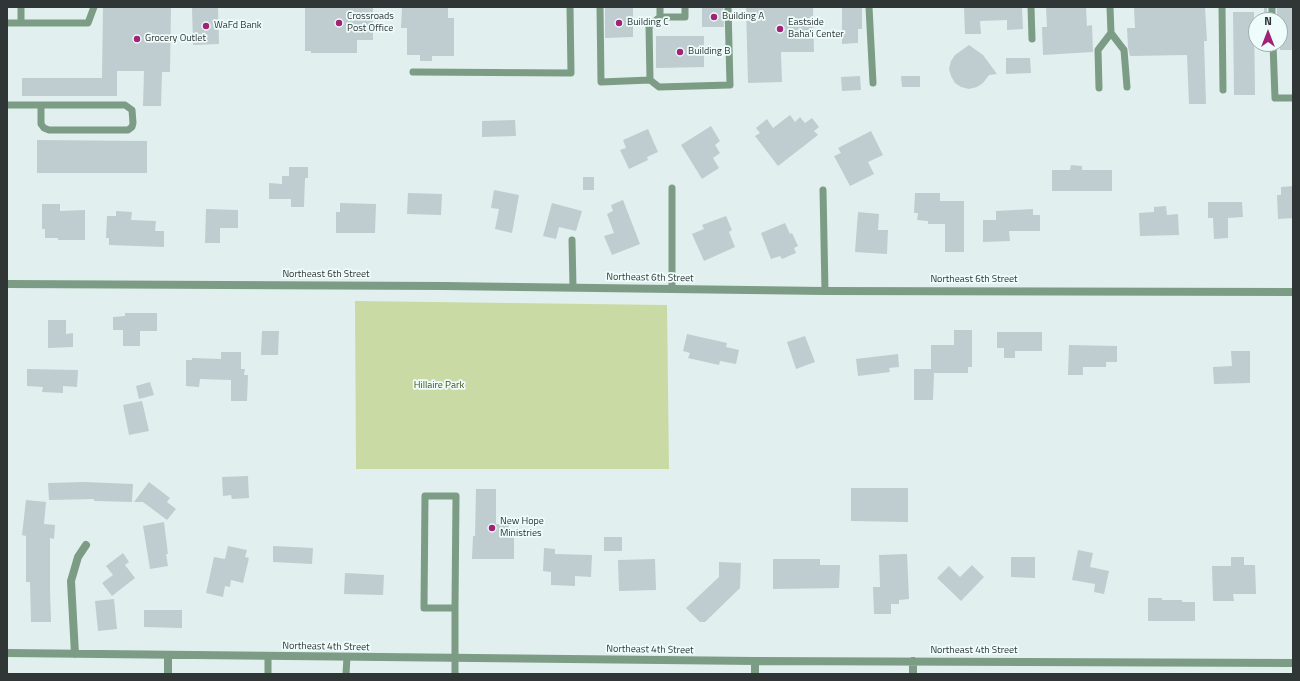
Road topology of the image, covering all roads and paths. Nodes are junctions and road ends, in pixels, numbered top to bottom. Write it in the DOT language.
graph roads {
  1 [pos="21,7"];
  2 [pos="94,7"];
  3 [pos="570,7"];
  4 [pos="600,7"];
  5 [pos="660,7"];
  6 [pos="685,7"];
  7 [pos="728,7"];
  8 [pos="869,7"];
  9 [pos="1031,7"];
  10 [pos="1110,7"];
  11 [pos="1222,7"];
  12 [pos="660,17"];
  13 [pos="7,22"];
  14 [pos="20,22"];
  15 [pos="1111,33"];
  16 [pos="1032,39"];
  17 [pos="1273,52"];
  18 [pos="413,72"];
  19 [pos="650,80"];
  20 [pos="873,83"];
  21 [pos="1127,87"];
  22 [pos="1099,88"];
  23 [pos="1223,90"];
  24 [pos="1293,98"];
  25 [pos="7,105"];
  26 [pos="41,105"];
  27 [pos="672,188"];
  28 [pos="823,190"];
  29 [pos="572,240"];
  30 [pos="7,284"];
  31 [pos="573,287"];
  32 [pos="672,288"];
  33 [pos="825,291"];
  34 [pos="1293,292"];
  35 [pos="86,545"];
  36 [pos="455,608"];
  37 [pos="7,653"];
  38 [pos="74,654"];
  39 [pos="168,656"];
  40 [pos="268,656"];
  41 [pos="347,657"];
  42 [pos="454,658"];
  43 [pos="755,661"];
  44 [pos="913,661"];
  45 [pos="1293,662"];
  46 [pos="168,674"];
  47 [pos="268,674"];
  48 [pos="346,674"];
  49 [pos="455,674"];
  50 [pos="755,674"];
  51 [pos="913,674"];
  1 -- 14 [label="lane"];
  2 -- 14 [label="lane"];
  3 -- 18 [label="lane"];
  4 -- 19 [label="lane"];
  5 -- 12 [label="lane"];
  6 -- 12 [label="lane"];
  7 -- 19 [label="lane"];
  8 -- 20 [label="lane"];
  9 -- 16 [label="lane"];
  10 -- 15 [label="lane"];
  11 -- 23 [label="lane"];
  12 -- 19 [label="lane"];
  13 -- 14 [label="lane"];
  15 -- 21 [label="lane"];
  15 -- 22 [label="lane"];
  17 -- 24 [label="lane"];
  25 -- 26 [label="lane"];
  26 -- 26 [label="lane"];
  27 -- 32 [label="lane"];
  28 -- 33 [label="lane"];
  29 -- 31 [label="lane"];
  30 -- 31 [label="street, Northeast 6th Street"];
  31 -- 32 [label="street, Northeast 6th Street"];
  32 -- 33 [label="street, Northeast 6th Street"];
  33 -- 34 [label="street, Northeast 6th Street"];
  35 -- 38 [label="street"];
  36 -- 36 [label="lane"];
  36 -- 42 [label="lane"];
  37 -- 38 [label="street, Northeast 4th Street"];
  38 -- 39 [label="street, Northeast 4th Street"];
  39 -- 40 [label="street, Northeast 4th Street"];
  39 -- 46 [label="street"];
  40 -- 41 [label="street, Northeast 4th Street"];
  40 -- 47 [label="lane"];
  41 -- 42 [label="street, Northeast 4th Street"];
  41 -- 48 [label="lane"];
  42 -- 43 [label="street, Northeast 4th Street"];
  42 -- 49 [label="lane"];
  43 -- 44 [label="street, Northeast 4th Street"];
  43 -- 50 [label="street"];
  44 -- 45 [label="street, Northeast 4th Street"];
  44 -- 51 [label="street"];
}
